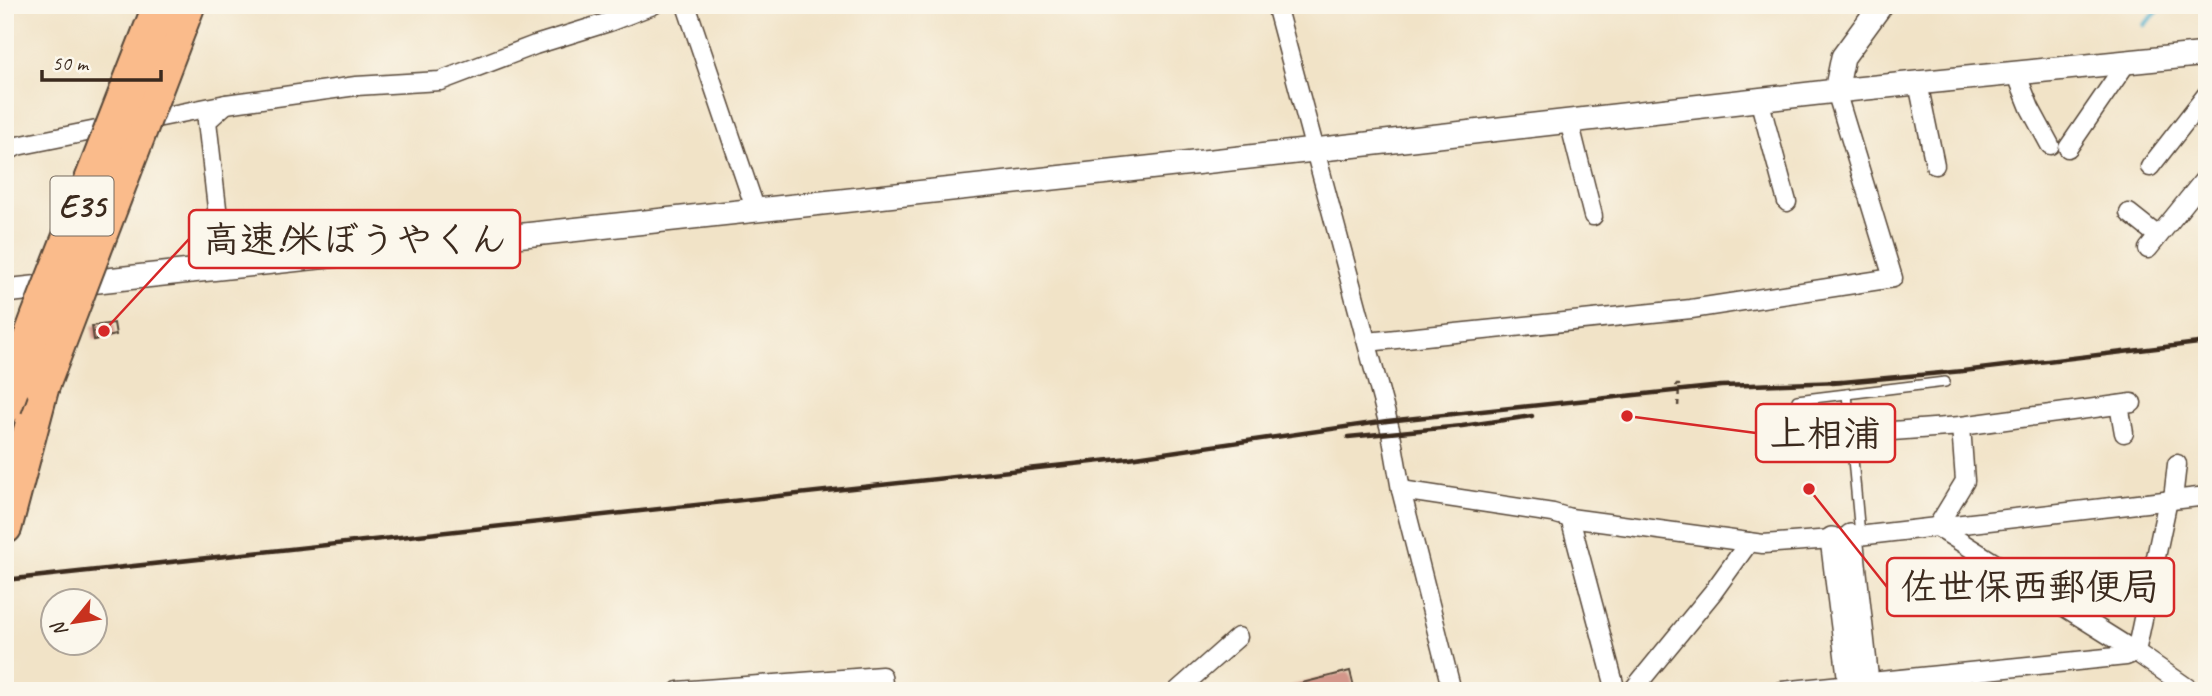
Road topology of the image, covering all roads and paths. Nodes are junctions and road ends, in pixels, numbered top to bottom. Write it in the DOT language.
graph roads {
  1 [pos="160,5"];
  2 [pos="188,5"];
  3 [pos="653,5"];
  4 [pos="686,5"];
  5 [pos="1276,5"];
  6 [pos="1881,5"];
  7 [pos="2207,54"];
  8 [pos="2127,62"];
  9 [pos="2016,73"];
  10 [pos="1918,83"];
  11 [pos="1836,91"];
  12 [pos="2207,94"];
  13 [pos="1759,100"];
  14 [pos="226,104"];
  15 [pos="1569,121"];
  16 [pos="1314,150"];
  17 [pos="5,153"];
  18 [pos="1935,165"];
  19 [pos="2150,167"];
  20 [pos="2207,176"];
  21 [pos="1787,202"];
  22 [pos="756,211"];
  23 [pos="2129,213"];
  24 [pos="1593,216"];
  25 [pos="224,269"];
  26 [pos="5,291"];
  27 [pos="37,317"];
  28 [pos="1367,342"];
  29 [pos="5,379"];
  30 [pos="1945,382"];
  31 [pos="1675,385"];
  32 [pos="42,387"];
  33 [pos="1847,394"];
  34 [pos="1797,400"];
  35 [pos="5,407"];
  36 [pos="1678,409"];
  37 [pos="1961,426"];
  38 [pos="1892,431"];
  39 [pos="2124,433"];
  40 [pos="2177,464"];
  41 [pos="5,486"];
  42 [pos="1401,490"];
  43 [pos="2207,496"];
  44 [pos="2170,500"];
  45 [pos="1570,518"];
  46 [pos="5,527"];
  47 [pos="1937,527"];
  48 [pos="1848,536"];
  49 [pos="1749,542"];
  50 [pos="1238,637"];
  51 [pos="2136,652"];
  52 [pos="804,686"];
  53 [pos="1859,687"];
  54 [pos="678,691"];
  55 [pos="884,691"];
  56 [pos="1177,691"];
  57 [pos="1452,691"];
  58 [pos="1616,691"];
  59 [pos="1632,691"];
  60 [pos="1782,691"];
  61 [pos="2192,691"];
  1 -- 27 [label="highway, E35, bridge"];
  2 -- 32 [label="highway, E35, bridge"];
  3 -- 14 [label="street"];
  4 -- 22 [label="street"];
  5 -- 16 [label="street"];
  6 -- 11 [label="street"];
  7 -- 8 [label="street"];
  8 -- 9 [label="street"];
  8 -- 9 [label="street"];
  9 -- 10 [label="street"];
  10 -- 11 [label="street"];
  10 -- 18 [label="street"];
  11 -- 13 [label="street"];
  11 -- 28 [label="street"];
  12 -- 19 [label="street"];
  13 -- 15 [label="street"];
  13 -- 21 [label="street"];
  14 -- 17 [label="street"];
  14 -- 25 [label="street"];
  15 -- 16 [label="street"];
  15 -- 24 [label="street"];
  16 -- 22 [label="street"];
  16 -- 28 [label="street"];
  20 -- 23 [label="street"];
  22 -- 25 [label="street"];
  25 -- 26 [label="street"];
  27 -- 29 [label="highway, bridge"];
  27 -- 35 [label="highway, E35, bridge"];
  28 -- 42 [label="street"];
  30 -- 33 [label="lane"];
  31 -- 36 [label="path"];
  32 -- 41 [label="highway, E35"];
  32 -- 46 [label="highway"];
  33 -- 34 [label="lane"];
  33 -- 48 [label="lane"];
  37 -- 38 [label="street"];
  37 -- 39 [label="street"];
  37 -- 47 [label="street"];
  40 -- 44 [label="street"];
  42 -- 45 [label="street"];
  42 -- 57 [label="street"];
  43 -- 44 [label="street"];
  44 -- 47 [label="street"];
  44 -- 51 [label="street"];
  45 -- 49 [label="street"];
  45 -- 58 [label="street"];
  47 -- 48 [label="street"];
  47 -- 51 [label="street"];
  48 -- 49 [label="street"];
  48 -- 53 [label="street"];
  49 -- 59 [label="street"];
  50 -- 56 [label="street"];
  51 -- 53 [label="street"];
  51 -- 61 [label="street"];
  52 -- 54 [label="street"];
  52 -- 55 [label="street"];
  53 -- 60 [label="street"];
}
